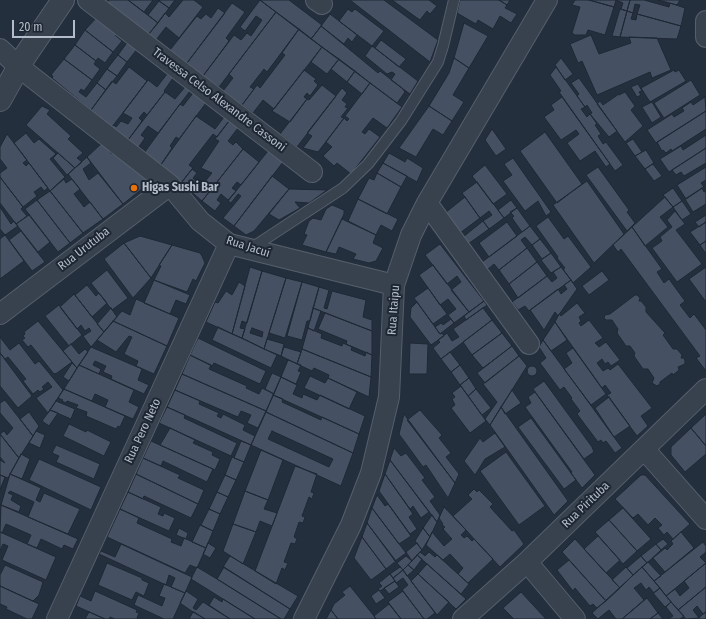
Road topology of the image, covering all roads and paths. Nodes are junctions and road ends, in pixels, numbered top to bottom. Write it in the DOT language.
graph roads {
  1 [pos="63,0"];
  2 [pos="88,0"];
  3 [pos="454,0"];
  4 [pos="547,0"];
  5 [pos="706,21"];
  6 [pos="706,37"];
  7 [pos="0,48"];
  8 [pos="19,67"];
  9 [pos="0,100"];
  10 [pos="312,172"];
  11 [pos="170,185"];
  12 [pos="427,203"];
  13 [pos="229,244"];
  14 [pos="248,250"];
  15 [pos="394,285"];
  16 [pos="0,314"];
  17 [pos="528,344"];
  18 [pos="706,389"];
  19 [pos="644,449"];
  20 [pos="706,519"];
  21 [pos="527,562"];
  22 [pos="57,619"];
  23 [pos="304,619"];
  24 [pos="463,619"];
  25 [pos="575,619"];
  1 -- 8 [label="street"];
  2 -- 10 [label="street, Travessa Celso Alexandre Cassoni"];
  3 -- 14 [label="lane"];
  4 -- 12 [label="street, Rua Itaipu"];
  5 -- 6 [label="street"];
  7 -- 8 [label="street, Rua Jacuí"];
  8 -- 9 [label="street"];
  8 -- 11 [label="street, Rua Jacuí"];
  11 -- 13 [label="street, Rua Jacuí"];
  11 -- 16 [label="street, Rua Urutuba"];
  12 -- 15 [label="street, Rua Itaipu"];
  12 -- 17 [label="street"];
  13 -- 14 [label="street, Rua Jacuí"];
  13 -- 22 [label="street, Rua Pero Neto"];
  14 -- 15 [label="street, Rua Jacuí"];
  15 -- 23 [label="street, Rua Itaipu"];
  18 -- 19 [label="street, Rua Pirituba"];
  19 -- 20 [label="street"];
  19 -- 21 [label="street, Rua Pirituba"];
  21 -- 24 [label="street, Rua Pirituba"];
  21 -- 25 [label="street"];
}
